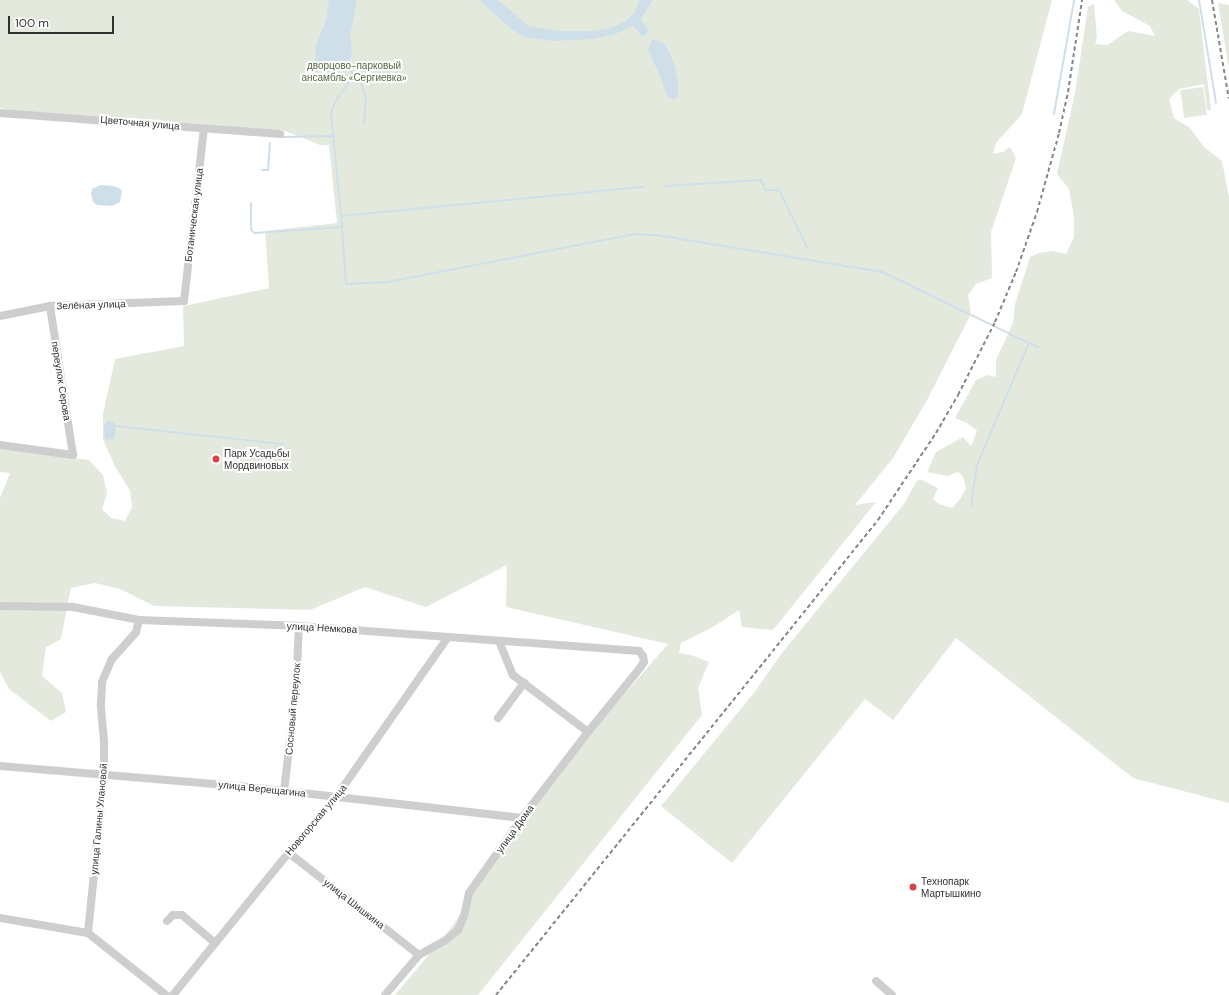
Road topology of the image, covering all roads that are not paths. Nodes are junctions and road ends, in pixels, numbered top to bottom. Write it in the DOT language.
graph roads {
  1 [pos="0,114"];
  2 [pos="204,128"];
  3 [pos="280,134"];
  4 [pos="184,301"];
  5 [pos="50,306"];
  6 [pos="0,316"];
  7 [pos="0,445"];
  8 [pos="0,606"];
  9 [pos="139,620"];
  10 [pos="299,626"];
  11 [pos="448,637"];
  12 [pos="499,641"];
  13 [pos="643,656"];
  14 [pos="524,683"];
  15 [pos="498,718"];
  16 [pos="588,732"];
  17 [pos="0,766"];
  18 [pos="104,775"];
  19 [pos="284,791"];
  20 [pos="336,797"];
  21 [pos="522,818"];
  22 [pos="289,853"];
  23 [pos="0,918"];
  24 [pos="167,921"];
  25 [pos="88,933"];
  26 [pos="215,943"];
  27 [pos="419,955"];
  28 [pos="876,981"];
  29 [pos="166,995"];
  30 [pos="173,995"];
  31 [pos="385,995"];
  32 [pos="892,995"];
  1 -- 2 [label="street, Цветочная улица"];
  2 -- 3 [label="street, Цветочная улица"];
  2 -- 4 [label="street, Ботаническая улица"];
  4 -- 5 [label="street, Зелёная улица"];
  5 -- 6 [label="street, Зелёная улица"];
  5 -- 7 [label="street, переулок Серова"];
  8 -- 9 [label="street, улица Немкова"];
  9 -- 10 [label="street, улица Немкова"];
  9 -- 18 [label="street, улица Галины Улановой"];
  10 -- 11 [label="street, улица Немкова"];
  10 -- 19 [label="street, Сосновый переулок"];
  11 -- 12 [label="street, улица Немкова"];
  11 -- 20 [label="street, Новогорская улица"];
  12 -- 13 [label="street, улица Немкова"];
  12 -- 14 [label="street"];
  13 -- 16 [label="street, улица Дюма"];
  14 -- 15 [label="street"];
  14 -- 16 [label="street"];
  16 -- 21 [label="street, улица Дюма"];
  17 -- 18 [label="street, улица Верещагина"];
  18 -- 19 [label="street, улица Верещагина"];
  18 -- 25 [label="street, улица Галины Улановой"];
  19 -- 20 [label="street, улица Верещагина"];
  20 -- 21 [label="street, улица Верещагина"];
  20 -- 22 [label="street, Новогорская улица"];
  21 -- 27 [label="street, улица Дюма"];
  22 -- 26 [label="street, Новогорская улица"];
  22 -- 27 [label="street, улица Шишкина"];
  23 -- 25 [label="street"];
  24 -- 26 [label="street"];
  25 -- 29 [label="street"];
  26 -- 30 [label="street, Новогорская улица"];
  27 -- 31 [label="street, улица Дюма"];
  28 -- 32 [label="street"];
}
